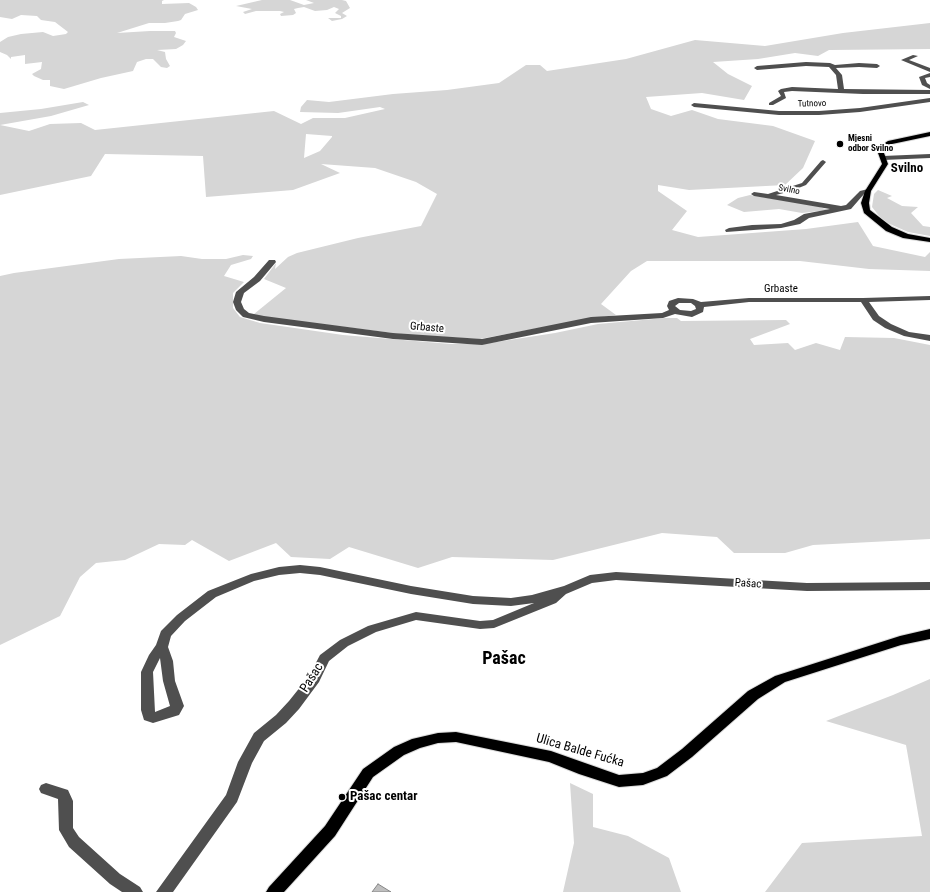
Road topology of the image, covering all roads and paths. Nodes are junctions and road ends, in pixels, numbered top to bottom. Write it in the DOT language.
graph roads {
  1 [pos="915,56"];
  2 [pos="877,66"];
  3 [pos="834,67"];
  4 [pos="757,68"];
  5 [pos="928,68"];
  6 [pos="930,75"];
  7 [pos="930,87"];
  8 [pos="841,91"];
  9 [pos="930,92"];
  10 [pos="930,100"];
  11 [pos="771,104"];
  12 [pos="694,105"];
  13 [pos="930,134"];
  14 [pos="930,156"];
  15 [pos="883,158"];
  16 [pos="823,162"];
  17 [pos="868,191"];
  18 [pos="754,194"];
  19 [pos="771,196"];
  20 [pos="844,208"];
  21 [pos="729,230"];
  22 [pos="930,240"];
  23 [pos="272,262"];
  24 [pos="930,298"];
  25 [pos="863,300"];
  26 [pos="699,305"];
  27 [pos="675,311"];
  28 [pos="930,338"];
  29 [pos="930,586"];
  30 [pos="568,589"];
  31 [pos="930,634"];
  32 [pos="162,647"];
  33 [pos="46,789"];
  34 [pos="135,892"];
  35 [pos="164,892"];
  36 [pos="274,892"];
  1 -- 5 [label="street"];
  2 -- 3 [label="street"];
  3 -- 4 [label="street"];
  3 -- 8 [label="street"];
  6 -- 7 [label="street"];
  8 -- 9 [label="street, Tutnovo"];
  8 -- 11 [label="street, Tutnovo"];
  10 -- 12 [label="street, Tutnovo"];
  13 -- 15 [label="main road"];
  14 -- 15 [label="street"];
  15 -- 17 [label="main road"];
  16 -- 19 [label="street, Svilno"];
  17 -- 20 [label="street"];
  17 -- 22 [label="main road"];
  18 -- 19 [label="street"];
  19 -- 20 [label="street, Svilno"];
  20 -- 21 [label="street"];
  23 -- 27 [label="street, Grbaste"];
  24 -- 25 [label="street, Grbaste"];
  25 -- 26 [label="street, Grbaste"];
  25 -- 28 [label="street"];
  26 -- 27 [label="street, Grbaste"];
  26 -- 27 [label="street, Grbaste"];
  29 -- 30 [label="street, Pašac"];
  30 -- 32 [label="street, Pašac"];
  30 -- 35 [label="street, Pašac"];
  31 -- 36 [label="main road, Ulica Balde Fućka"];
  32 -- 32 [label="street, Pašac"];
  33 -- 34 [label="street"];
}
